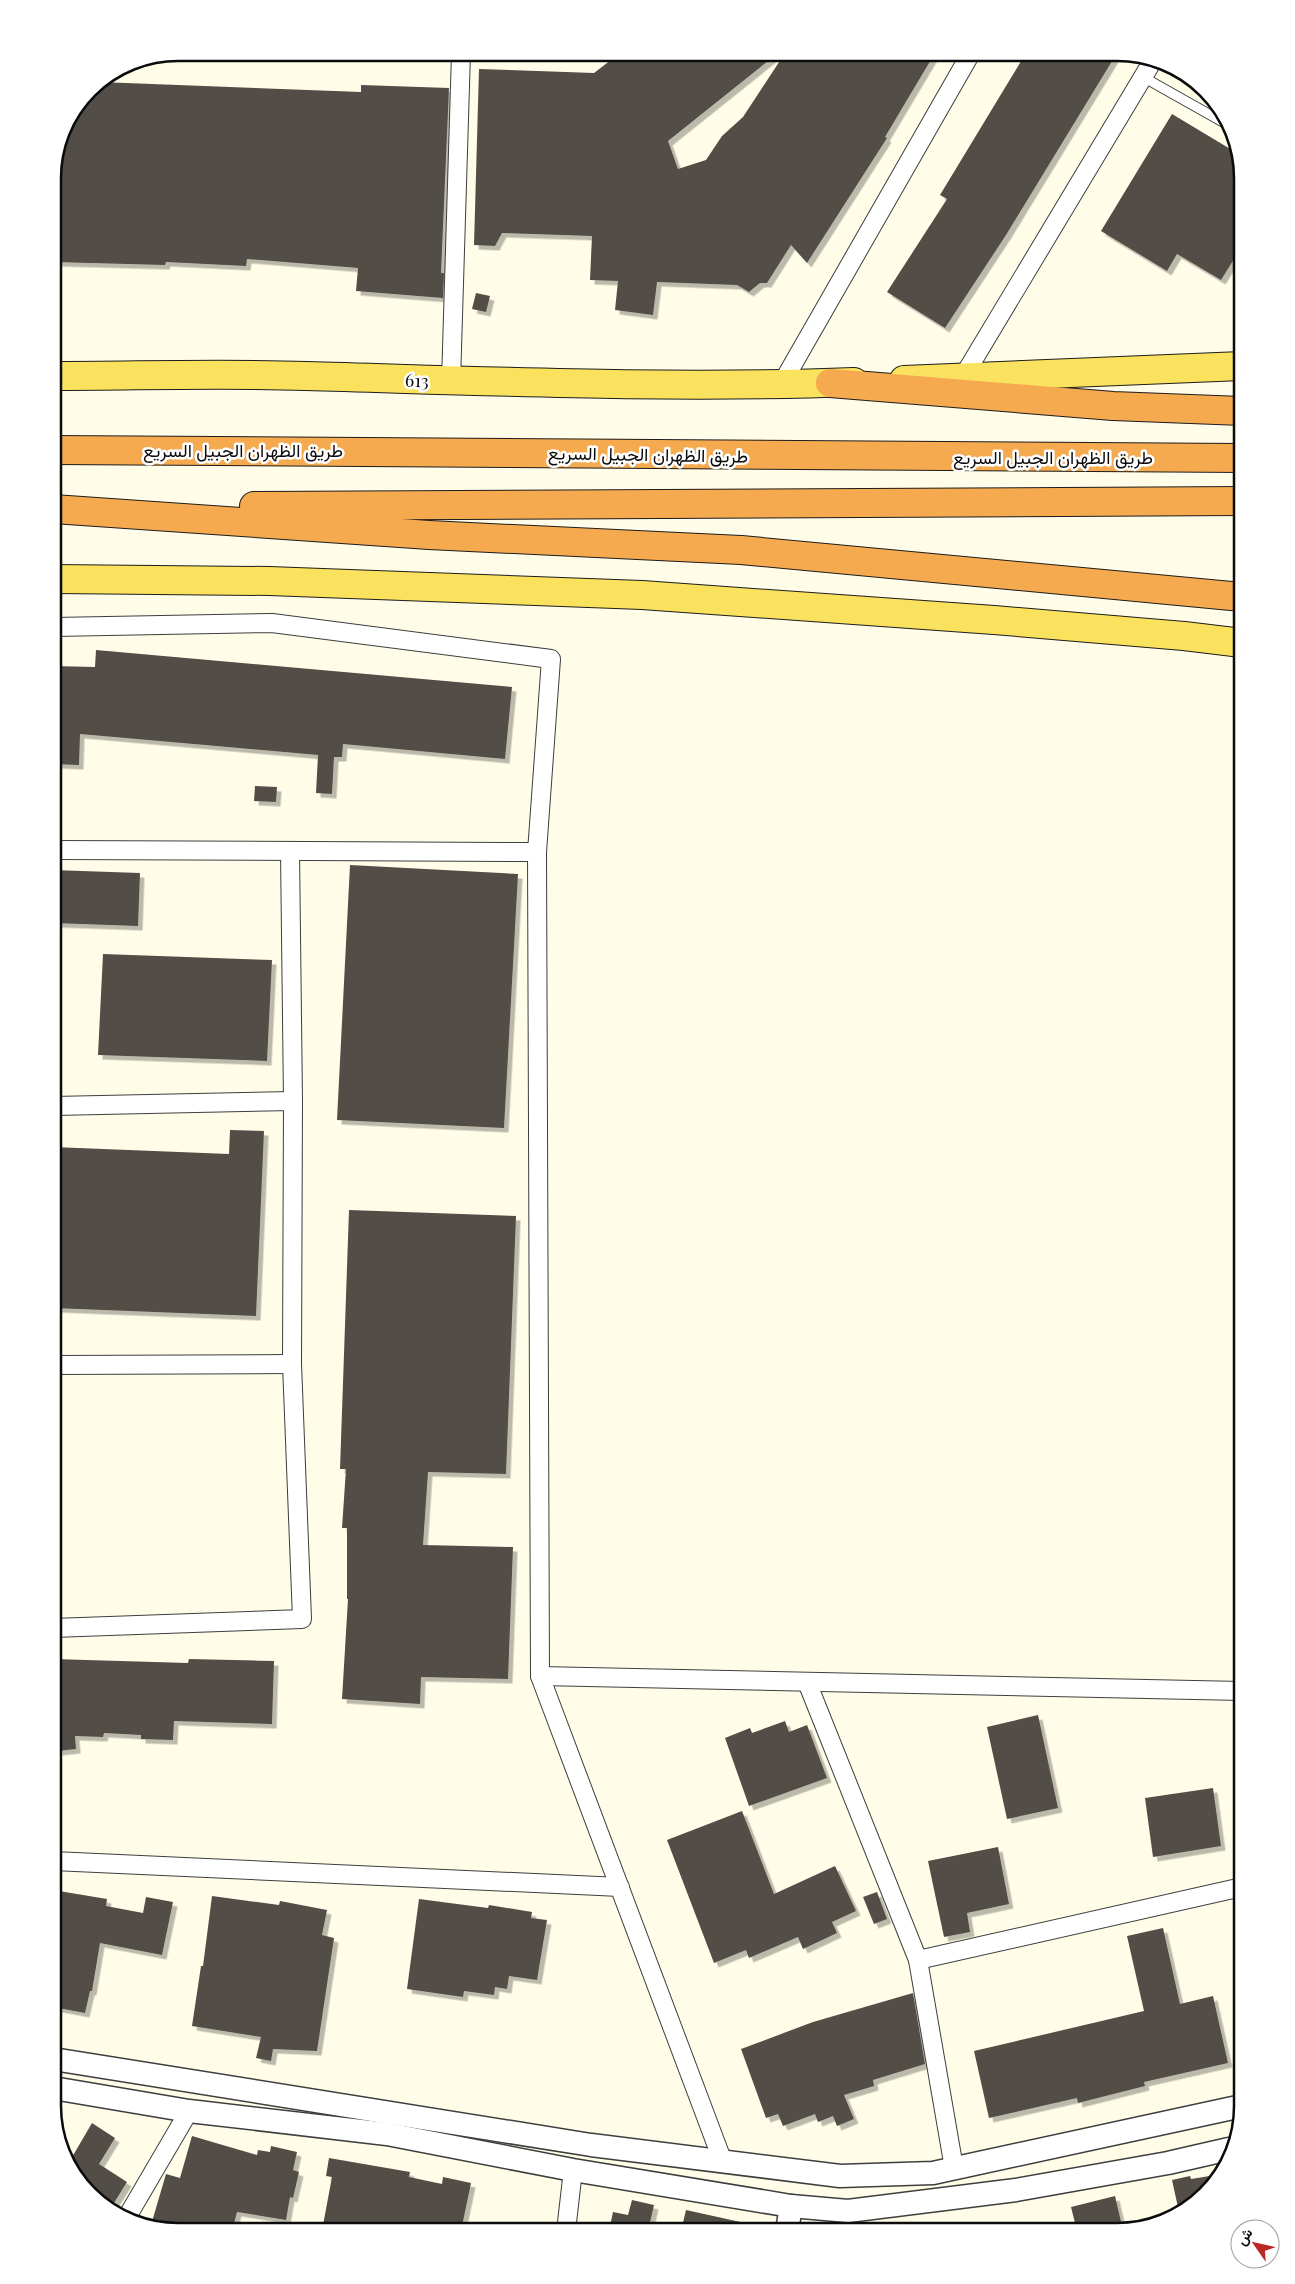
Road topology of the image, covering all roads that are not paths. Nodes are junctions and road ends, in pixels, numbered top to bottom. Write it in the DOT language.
graph roads {
  1 [pos="462,61"];
  2 [pos="966,62"];
  3 [pos="1147,69"];
  4 [pos="1216,116"];
  5 [pos="1234,366"];
  6 [pos="62,376"];
  7 [pos="963,377"];
  8 [pos="451,382"];
  9 [pos="830,383"];
  10 [pos="781,385"];
  11 [pos="1234,411"];
  12 [pos="62,450"];
  13 [pos="1234,458"];
  14 [pos="1234,501"];
  15 [pos="62,508"];
  16 [pos="62,509"];
  17 [pos="62,579"];
  18 [pos="1234,596"];
  19 [pos="62,627"];
  20 [pos="1234,642"];
  21 [pos="62,850"];
  22 [pos="290,851"];
  23 [pos="538,852"];
  24 [pos="292,1101"];
  25 [pos="62,1106"];
  26 [pos="292,1364"];
  27 [pos="61,1365"];
  28 [pos="61,1628"];
  29 [pos="540,1676"];
  30 [pos="807,1682"];
  31 [pos="1234,1691"];
  32 [pos="61,1861"];
  33 [pos="620,1887"];
  34 [pos="1234,1889"];
  35 [pos="918,1960"];
  36 [pos="61,2060"];
  37 [pos="61,2090"];
  38 [pos="1234,2108"];
  39 [pos="189,2111"];
  40 [pos="1225,2150"];
  41 [pos="723,2162"];
  42 [pos="954,2168"];
  43 [pos="573,2170"];
  44 [pos="791,2206"];
  45 [pos="130,2212"];
  46 [pos="567,2222"];
  47 [pos="788,2223"];
  1 -- 8 [label="street"];
  2 -- 10 [label="street"];
  3 -- 4 [label="lane"];
  3 -- 7 [label="street"];
  5 -- 7 [label="main road, 613"];
  6 -- 8 [label="main road, 613"];
  7 -- 9 [label="main road, 613"];
  8 -- 10 [label="main road, 613"];
  9 -- 10 [label="main road, 613"];
  9 -- 11 [label="highway"];
  12 -- 13 [label="highway, طريق الظهران الجبيل السريع"];
  14 -- 15 [label="highway"];
  16 -- 18 [label="highway"];
  17 -- 20 [label="main road"];
  19 -- 23 [label="street"];
  21 -- 22 [label="street"];
  22 -- 23 [label="street"];
  22 -- 24 [label="street"];
  23 -- 29 [label="street"];
  24 -- 25 [label="street"];
  24 -- 26 [label="street"];
  26 -- 27 [label="street"];
  26 -- 28 [label="street"];
  29 -- 30 [label="street"];
  29 -- 33 [label="street"];
  30 -- 31 [label="street"];
  30 -- 35 [label="street"];
  32 -- 33 [label="street"];
  33 -- 41 [label="street"];
  34 -- 35 [label="street"];
  35 -- 42 [label="street"];
  36 -- 41 [label="street"];
  37 -- 39 [label="street"];
  38 -- 42 [label="street"];
  39 -- 43 [label="street"];
  39 -- 45 [label="street"];
  40 -- 44 [label="street"];
  41 -- 42 [label="street"];
  43 -- 44 [label="street"];
  43 -- 46 [label="street"];
  44 -- 47 [label="street"];
}
